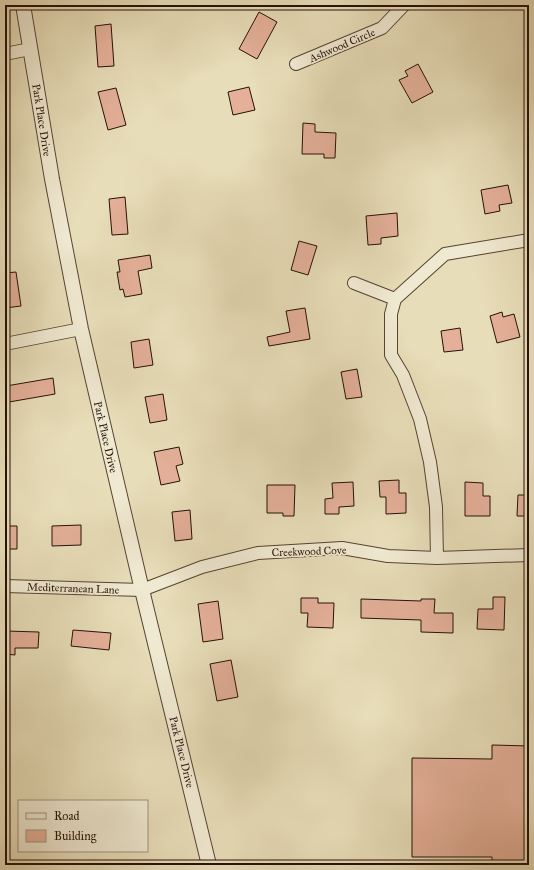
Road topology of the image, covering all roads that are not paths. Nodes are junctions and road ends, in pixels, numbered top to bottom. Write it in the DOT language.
graph roads {
  1 [pos="24,5"];
  2 [pos="404,5"];
  3 [pos="30,49"];
  4 [pos="5,54"];
  5 [pos="296,64"];
  6 [pos="529,240"];
  7 [pos="354,283"];
  8 [pos="395,299"];
  9 [pos="81,329"];
  10 [pos="5,344"];
  11 [pos="529,556"];
  12 [pos="437,558"];
  13 [pos="5,586"];
  14 [pos="142,590"];
  15 [pos="209,865"];
  1 -- 3 [label="street, Park Place Drive"];
  2 -- 5 [label="street, Ashwood Circle"];
  3 -- 4 [label="street"];
  3 -- 9 [label="street, Park Place Drive"];
  6 -- 8 [label="street"];
  7 -- 8 [label="street"];
  8 -- 12 [label="street"];
  9 -- 10 [label="street"];
  9 -- 14 [label="street, Park Place Drive"];
  11 -- 12 [label="street, Creekwood Cove"];
  12 -- 14 [label="street, Creekwood Cove"];
  13 -- 14 [label="street, Mediterranean Lane"];
  14 -- 15 [label="street, Park Place Drive"];
}
